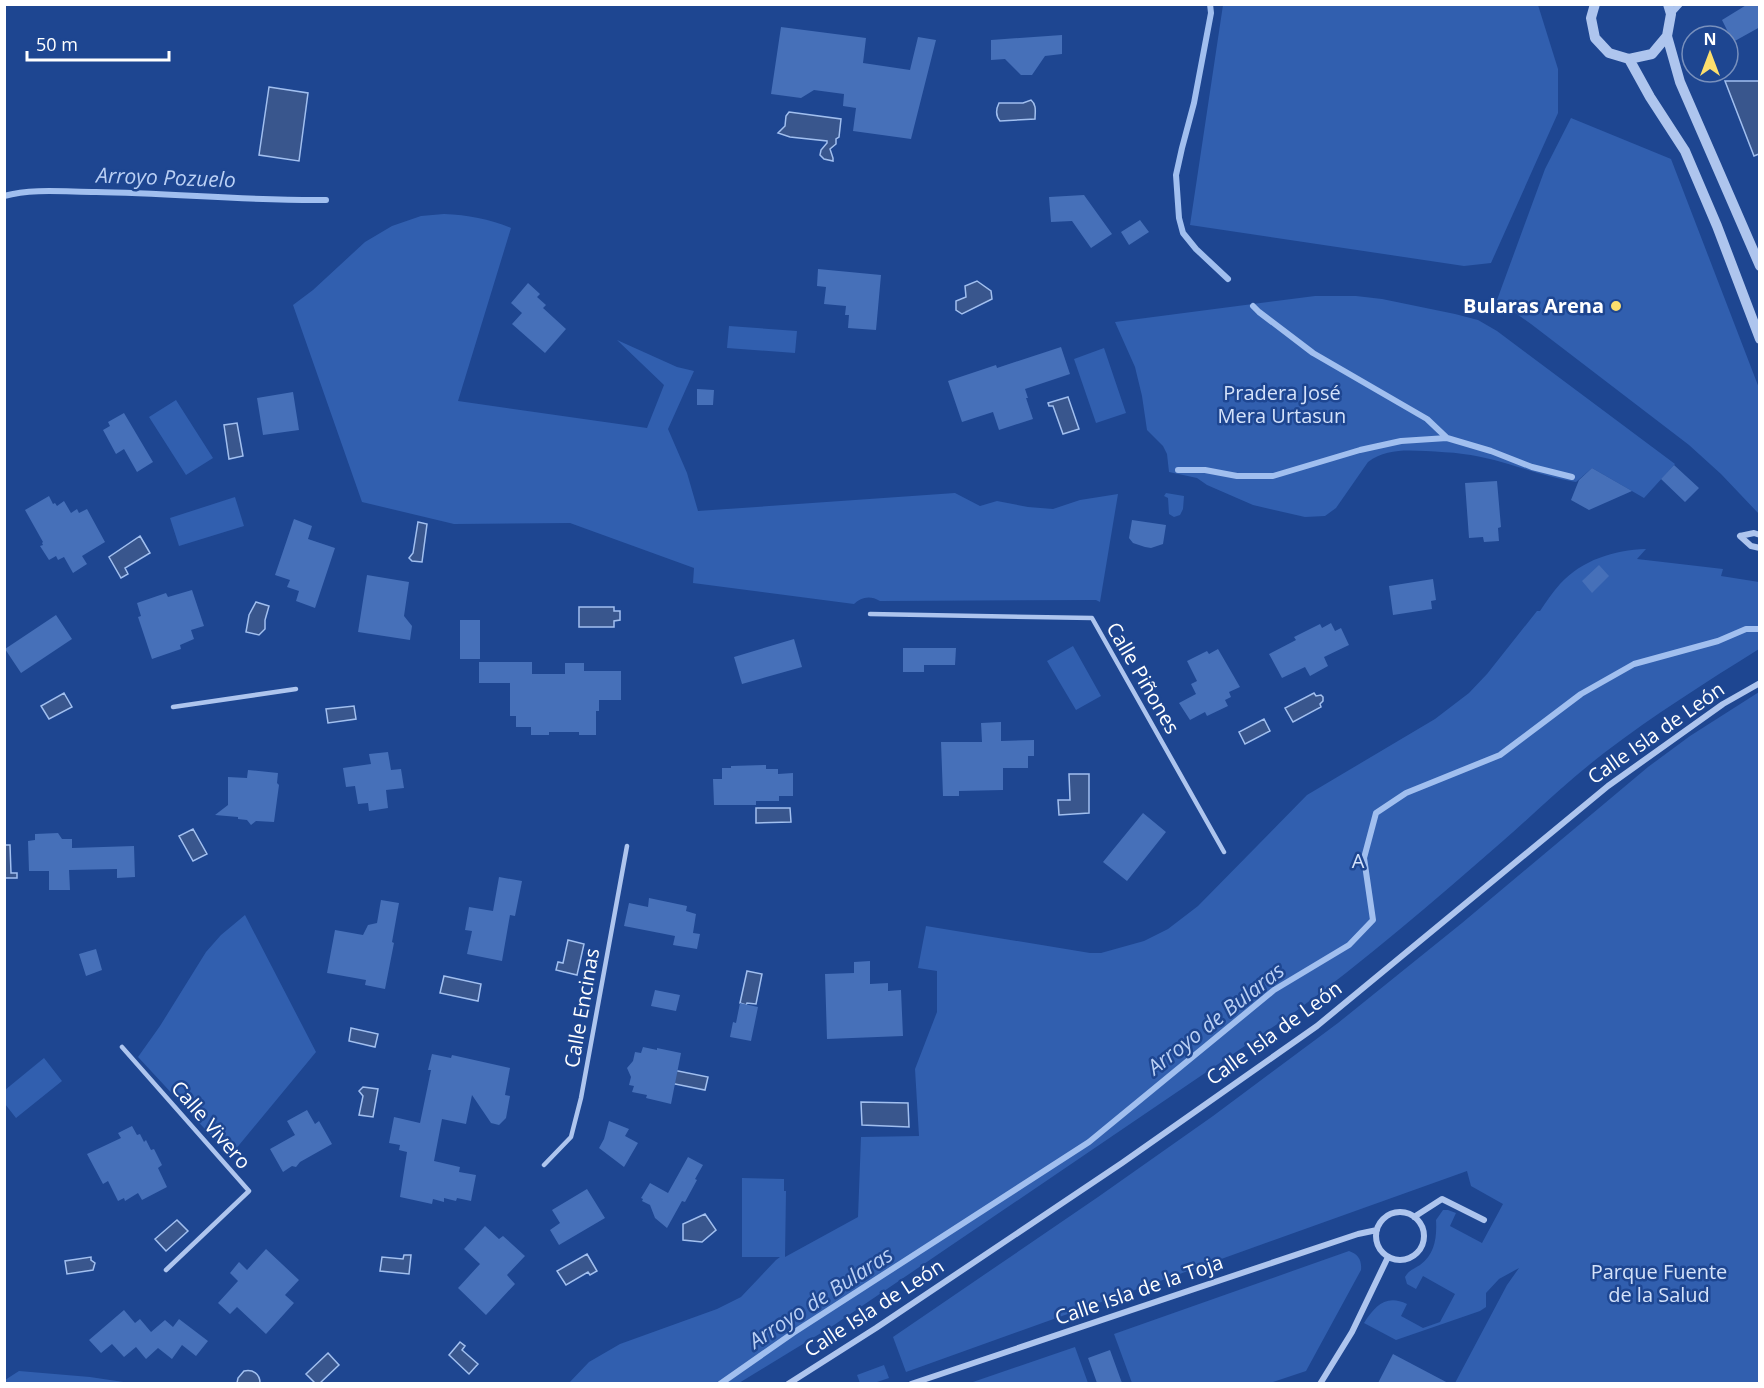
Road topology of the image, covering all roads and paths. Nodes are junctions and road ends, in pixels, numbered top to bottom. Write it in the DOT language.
graph roads {
  1 [pos="1595,4"];
  2 [pos="1680,4"];
  3 [pos="1669,9"];
  4 [pos="1667,36"];
  5 [pos="1629,59"];
  6 [pos="1760,266"];
  7 [pos="1760,339"];
  8 [pos="1760,535"];
  9 [pos="1760,548"];
  10 [pos="870,614"];
  11 [pos="1760,683"];
  12 [pos="296,689"];
  13 [pos="173,707"];
  14 [pos="627,846"];
  15 [pos="1224,852"];
  16 [pos="122,1047"];
  17 [pos="544,1165"];
  18 [pos="1414,1217"];
  19 [pos="1484,1220"];
  20 [pos="1377,1230"];
  21 [pos="1388,1257"];
  22 [pos="166,1270"];
  23 [pos="788,1383"];
  24 [pos="911,1383"];
  25 [pos="1320,1383"];
  1 -- 5 [label="street"];
  2 -- 3 [label="street"];
  3 -- 4 [label="street"];
  4 -- 5 [label="street"];
  4 -- 6 [label="street"];
  5 -- 7 [label="street"];
  8 -- 9 [label="street"];
  10 -- 15 [label="lane, Calle Piñones"];
  11 -- 23 [label="street, Calle Isla de León"];
  12 -- 13 [label="lane"];
  14 -- 17 [label="lane, Calle Encinas"];
  16 -- 22 [label="lane, Calle Vivero"];
  18 -- 19 [label="street"];
  18 -- 20 [label="street"];
  18 -- 21 [label="street"];
  20 -- 21 [label="street"];
  20 -- 24 [label="street, Calle Isla de la Toja"];
  21 -- 25 [label="street"];
}
